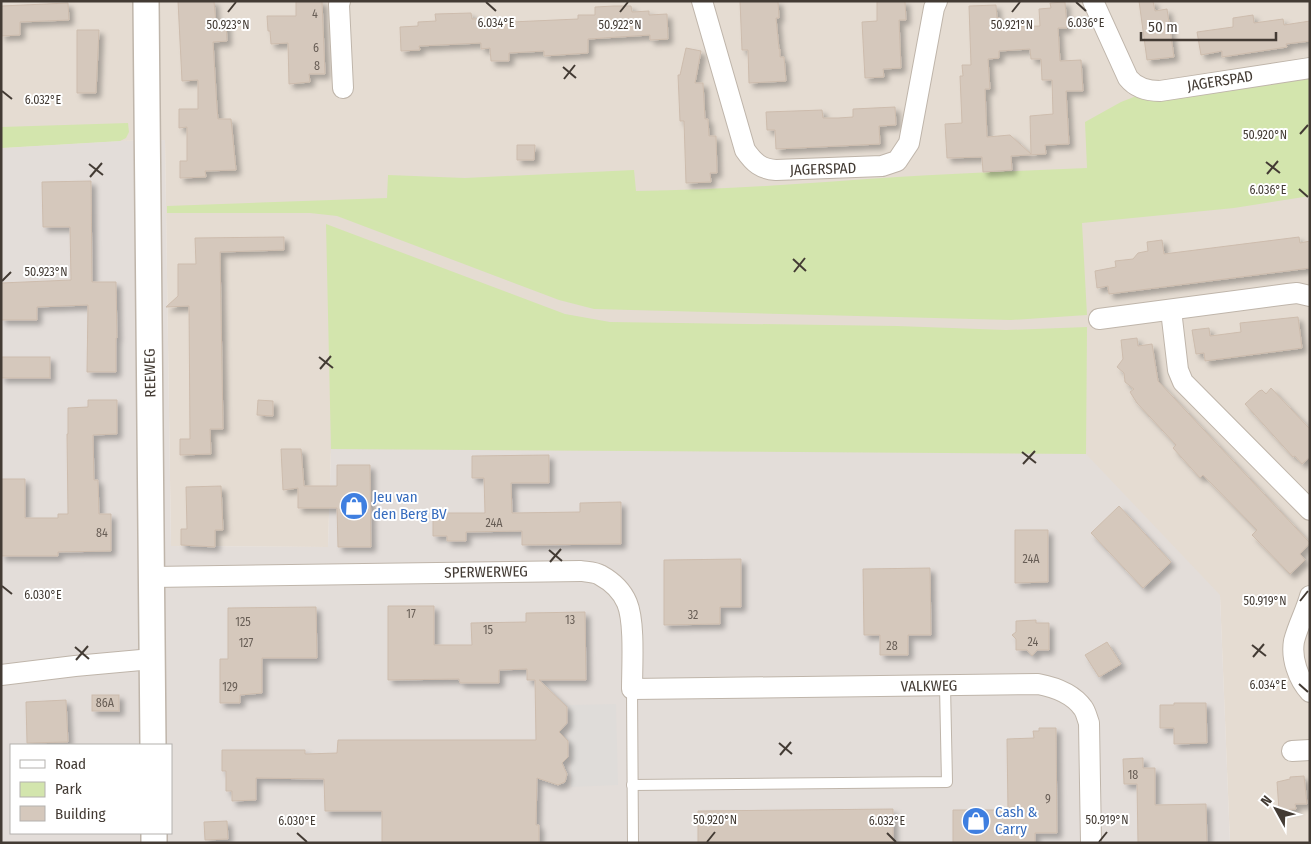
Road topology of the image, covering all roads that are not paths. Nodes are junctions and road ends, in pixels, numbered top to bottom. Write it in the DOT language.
graph roads {
  1 [pos="146,1"];
  2 [pos="340,1"];
  3 [pos="702,1"];
  4 [pos="937,1"];
  5 [pos="1093,1"];
  6 [pos="1310,68"];
  7 [pos="343,88"];
  8 [pos="1310,296"];
  9 [pos="1171,310"];
  10 [pos="1098,319"];
  11 [pos="1310,510"];
  12 [pos="152,577"];
  13 [pos="1310,596"];
  14 [pos="152,659"];
  15 [pos="1,674"];
  16 [pos="945,686"];
  17 [pos="632,689"];
  18 [pos="1310,692"];
  19 [pos="153,744"];
  20 [pos="632,785"];
  21 [pos="633,843"];
  22 [pos="1091,843"];
  1 -- 12 [label="street, REEWEG"];
  2 -- 7 [label="street"];
  3 -- 4 [label="street, JAGERSPAD"];
  5 -- 6 [label="street, JAGERSPAD"];
  8 -- 9 [label="street"];
  9 -- 10 [label="street"];
  9 -- 11 [label="street"];
  12 -- 14 [label="street, REEWEG"];
  12 -- 17 [label="street, SPERWERWEG"];
  13 -- 18 [label="street"];
  14 -- 15 [label="street"];
  14 -- 19 [label="street, REEWEG"];
  16 -- 17 [label="street, VALKWEG"];
  16 -- 20 [label="lane"];
  16 -- 22 [label="street, VALKWEG"];
  17 -- 20 [label="lane, SPERWERWEG"];
  20 -- 21 [label="lane, SPERWERWEG"];
}
